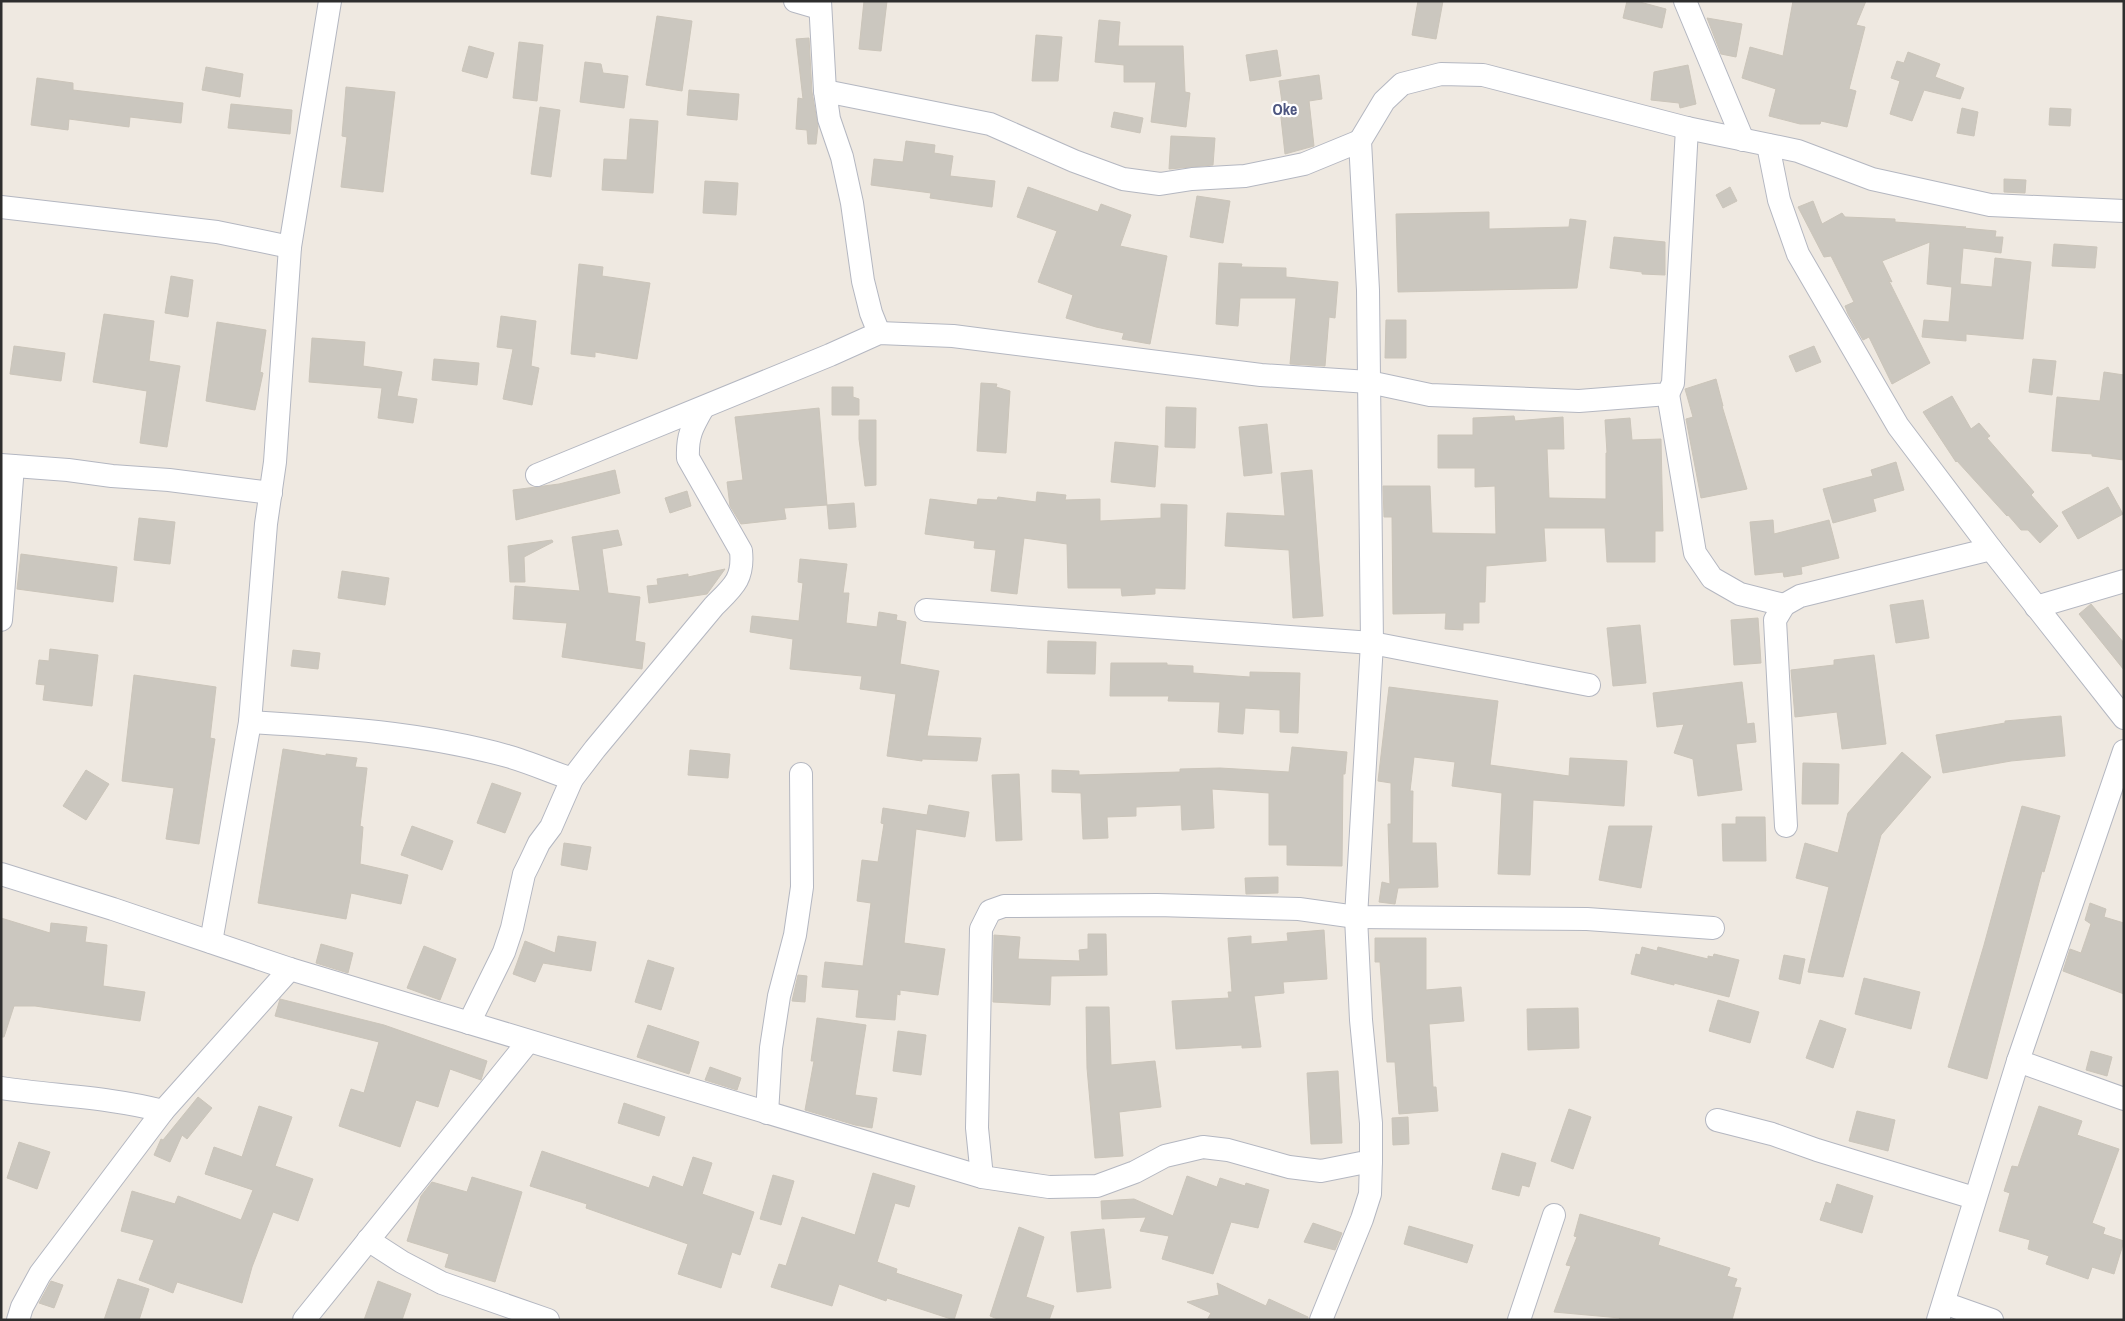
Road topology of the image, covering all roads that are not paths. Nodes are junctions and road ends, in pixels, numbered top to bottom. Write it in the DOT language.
graph roads {
  1 [pos="330,1"];
  2 [pos="795,1"];
  3 [pos="1685,1"];
  4 [pos="820,5"];
  5 [pos="825,91"];
  6 [pos="1687,128"];
  7 [pos="1743,140"];
  8 [pos="1360,141"];
  9 [pos="1768,145"];
  10 [pos="1,206"];
  11 [pos="2124,211"];
  12 [pos="290,247"];
  13 [pos="879,333"];
  14 [pos="1369,382"];
  15 [pos="1668,394"];
  16 [pos="703,408"];
  17 [pos="7,466"];
  18 [pos="537,475"];
  19 [pos="271,493"];
  20 [pos="1991,549"];
  21 [pos="2124,580"];
  22 [pos="1784,605"];
  23 [pos="2036,606"];
  24 [pos="926,610"];
  25 [pos="1,620"];
  26 [pos="1372,643"];
  27 [pos="1589,685"];
  28 [pos="2124,718"];
  29 [pos="250,722"];
  30 [pos="2124,751"];
  31 [pos="801,774"];
  32 [pos="572,780"];
  33 [pos="1786,826"];
  34 [pos="1,874"];
  35 [pos="1356,917"];
  36 [pos="1713,928"];
  37 [pos="211,942"];
  38 [pos="290,969"];
  39 [pos="469,1023"];
  40 [pos="528,1042"];
  41 [pos="2018,1061"];
  42 [pos="1,1088"];
  43 [pos="2124,1100"];
  44 [pos="163,1111"];
  45 [pos="767,1113"];
  46 [pos="1717,1120"];
  47 [pos="1371,1161"];
  48 [pos="982,1177"];
  49 [pos="1974,1198"];
  50 [pos="1554,1215"];
  51 [pos="368,1240"];
  52 [pos="1941,1311"];
  53 [pos="18,1320"];
  54 [pos="304,1320"];
  55 [pos="548,1320"];
  56 [pos="1321,1320"];
  57 [pos="1519,1320"];
  58 [pos="1992,1320"];
  1 -- 12 [label="street"];
  2 -- 4 [label="street"];
  3 -- 7 [label="street"];
  4 -- 5 [label="street"];
  5 -- 8 [label="street"];
  5 -- 13 [label="street"];
  6 -- 7 [label="street"];
  6 -- 8 [label="street"];
  6 -- 15 [label="street"];
  7 -- 9 [label="street"];
  8 -- 14 [label="street"];
  9 -- 11 [label="street"];
  9 -- 20 [label="street"];
  10 -- 12 [label="street"];
  12 -- 19 [label="street"];
  13 -- 14 [label="street"];
  13 -- 16 [label="street"];
  14 -- 15 [label="street"];
  14 -- 26 [label="street"];
  15 -- 22 [label="street"];
  16 -- 18 [label="street"];
  16 -- 32 [label="street"];
  17 -- 19 [label="street"];
  17 -- 25 [label="street"];
  19 -- 29 [label="street"];
  20 -- 22 [label="street"];
  20 -- 23 [label="street"];
  21 -- 23 [label="street"];
  22 -- 33 [label="street"];
  23 -- 28 [label="street"];
  24 -- 26 [label="street"];
  26 -- 27 [label="street"];
  26 -- 35 [label="street"];
  29 -- 32 [label="street"];
  29 -- 37 [label="street"];
  30 -- 41 [label="street"];
  31 -- 45 [label="street"];
  32 -- 39 [label="street"];
  34 -- 37 [label="street"];
  35 -- 36 [label="street"];
  35 -- 47 [label="street"];
  35 -- 48 [label="street"];
  37 -- 38 [label="street"];
  38 -- 39 [label="street"];
  38 -- 44 [label="street"];
  39 -- 40 [label="street"];
  40 -- 45 [label="street"];
  40 -- 51 [label="street"];
  41 -- 43 [label="street"];
  41 -- 49 [label="street"];
  42 -- 44 [label="street"];
  44 -- 53 [label="street"];
  45 -- 48 [label="street"];
  46 -- 49 [label="street"];
  47 -- 48 [label="street"];
  47 -- 56 [label="street"];
  49 -- 52 [label="street"];
  50 -- 57 [label="street"];
  51 -- 54 [label="street"];
  51 -- 55 [label="street"];
  52 -- 58 [label="street"];
}
